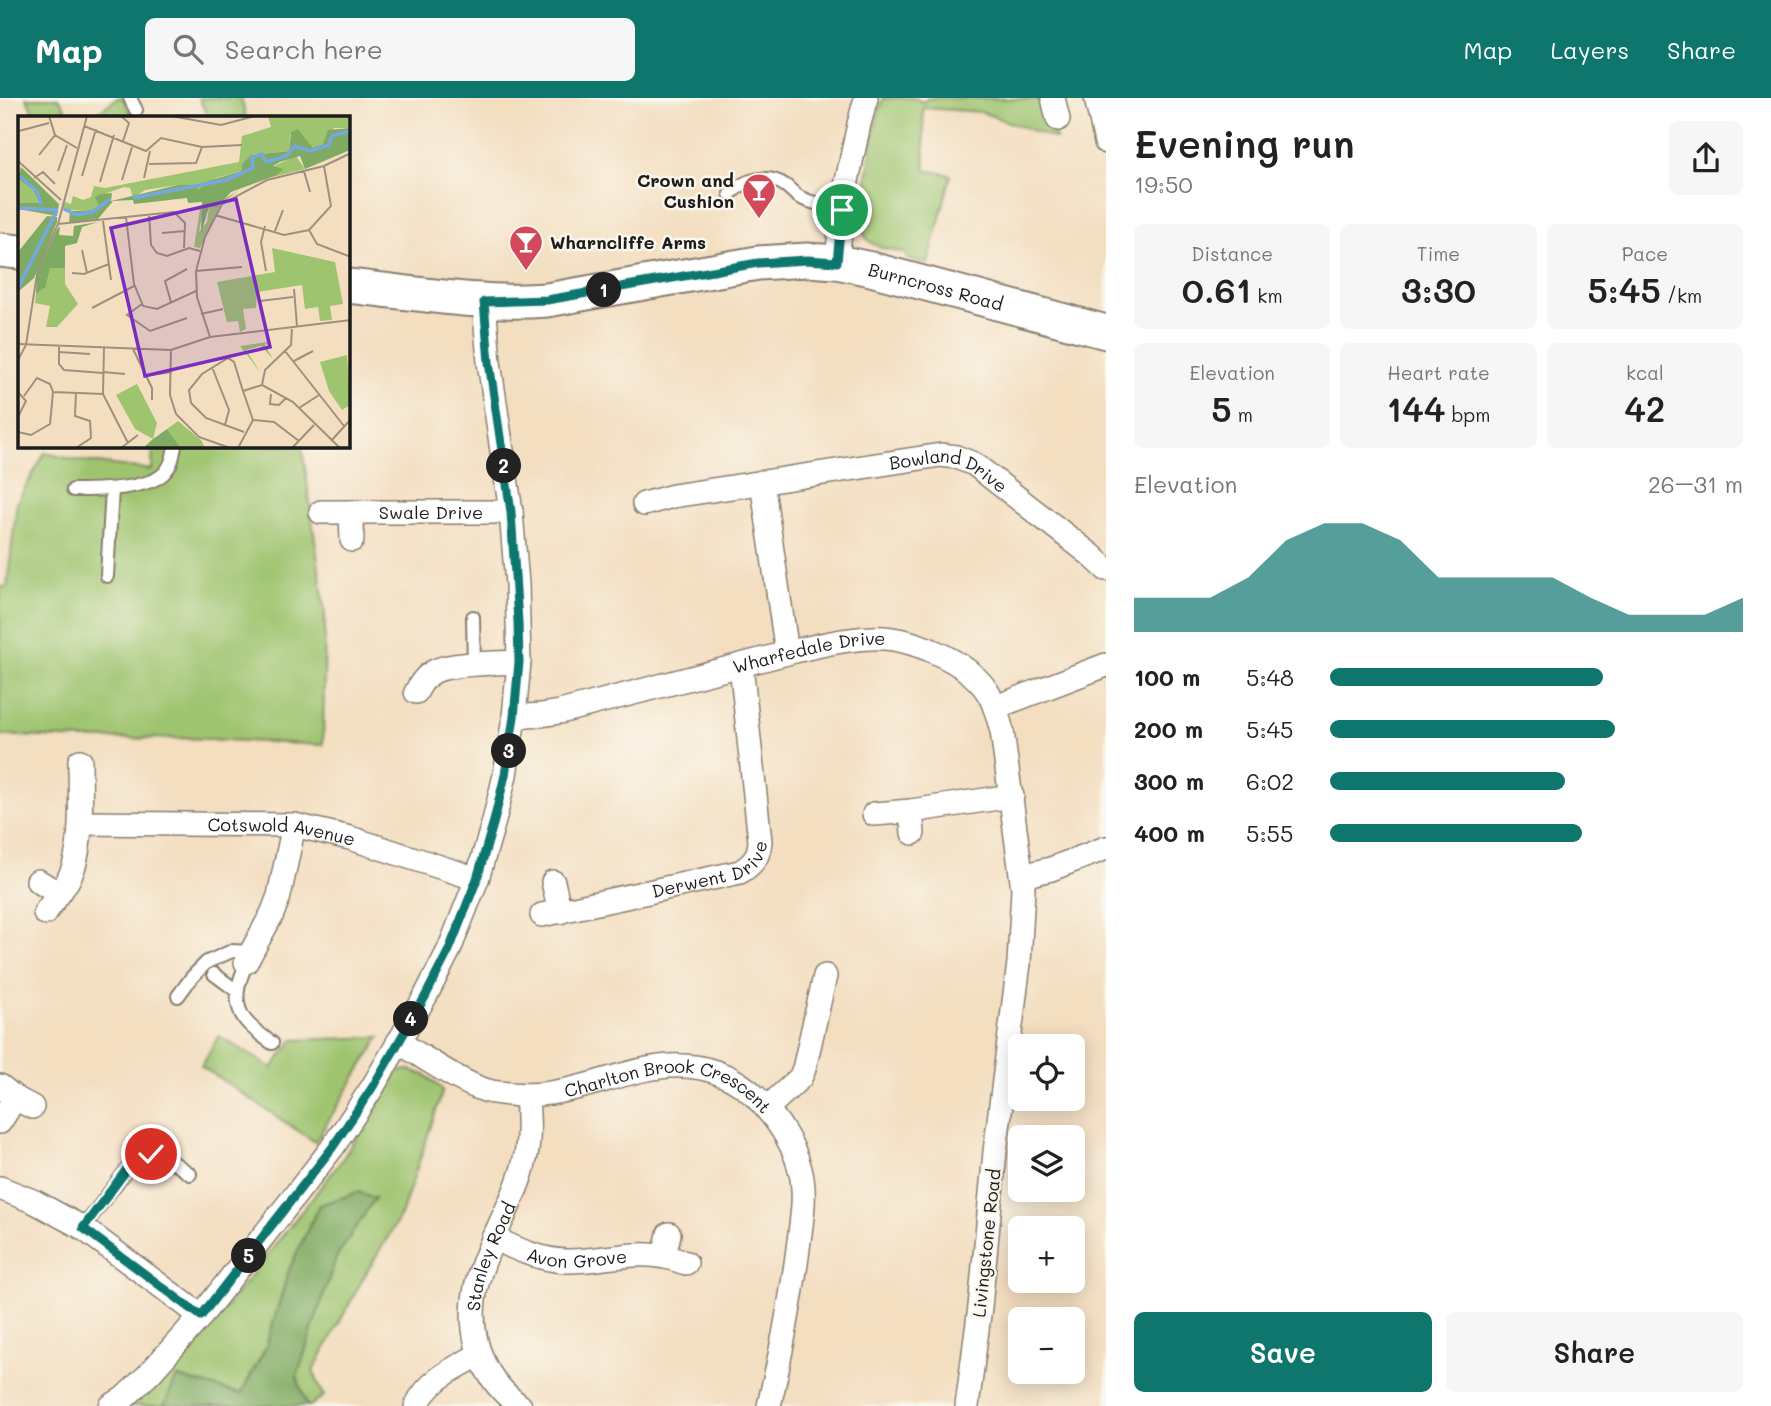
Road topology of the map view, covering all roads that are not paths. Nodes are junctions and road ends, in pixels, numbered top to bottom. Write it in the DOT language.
graph roads {
  1 [pos="130,98"];
  2 [pos="866,98"];
  3 [pos="1096,98"];
  4 [pos="136,110"];
  5 [pos="1106,142"];
  6 [pos="730,194"];
  7 [pos="842,210"];
  8 [pos="0,250"];
  9 [pos="18,252"];
  10 [pos="837,262"];
  11 [pos="350,286"];
  12 [pos="484,302"];
  13 [pos="1106,332"];
  14 [pos="175,448"];
  15 [pos="762,482"];
  16 [pos="113,489"];
  17 [pos="73,491"];
  18 [pos="644,504"];
  19 [pos="321,512"];
  20 [pos="351,512"];
  21 [pos="511,512"];
  22 [pos="352,540"];
  23 [pos="1106,569"];
  24 [pos="107,576"];
  25 [pos="473,617"];
  26 [pos="787,653"];
  27 [pos="519,662"];
  28 [pos="474,665"];
  29 [pos="741,665"];
  30 [pos="1106,665"];
  31 [pos="416,692"];
  32 [pos="996,707"];
  33 [pos="514,717"];
  34 [pos="80,761"];
  35 [pos="1012,796"];
  36 [pos="874,814"];
  37 [pos="81,823"];
  38 [pos="294,825"];
  39 [pos="1106,848"];
  40 [pos="1022,876"];
  41 [pos="477,879"];
  42 [pos="38,881"];
  43 [pos="553,882"];
  44 [pos="58,893"];
  45 [pos="45,913"];
  46 [pos="248,946"];
  47 [pos="214,974"];
  48 [pos="825,976"];
  49 [pos="237,990"];
  50 [pos="178,996"];
  51 [pos="398,1042"];
  52 [pos="272,1044"];
  53 [pos="527,1096"];
  54 [pos="16,1097"];
  55 [pos="767,1108"];
  56 [pos="0,1122"];
  57 [pos="190,1174"];
  58 [pos="2,1195"];
  59 [pos="83,1228"];
  60 [pos="493,1238"];
  61 [pos="686,1263"];
  62 [pos="201,1316"];
  63 [pos="480,1354"];
  64 [pos="111,1406"];
  65 [pos="416,1406"];
  66 [pos="520,1406"];
  67 [pos="769,1406"];
  68 [pos="967,1406"];
  1 -- 4 [label="lane"];
  2 -- 7 [label="street"];
  3 -- 5 [label="street"];
  6 -- 7 [label="lane"];
  7 -- 10 [label="street"];
  8 -- 9 [label="main road"];
  10 -- 12 [label="main road, Burncross Road"];
  10 -- 13 [label="main road, Burncross Road"];
  11 -- 12 [label="main road, Burncross Road"];
  12 -- 21 [label="street"];
  14 -- 16 [label="lane"];
  15 -- 18 [label="street, Bowland Drive"];
  15 -- 23 [label="street, Bowland Drive"];
  15 -- 26 [label="street"];
  16 -- 17 [label="lane"];
  16 -- 24 [label="lane"];
  19 -- 20 [label="street, Swale Drive"];
  20 -- 21 [label="street, Swale Drive"];
  20 -- 22 [label="street"];
  21 -- 27 [label="street"];
  25 -- 28 [label="lane"];
  26 -- 29 [label="street, Wharfedale Drive"];
  26 -- 32 [label="street, Wharfedale Drive"];
  27 -- 28 [label="street"];
  27 -- 33 [label="street"];
  28 -- 31 [label="street"];
  29 -- 33 [label="street, Wharfedale Drive"];
  29 -- 43 [label="street, Derwent Drive"];
  30 -- 32 [label="street"];
  32 -- 35 [label="street, Wharfedale Drive"];
  33 -- 41 [label="street"];
  34 -- 37 [label="street"];
  35 -- 36 [label="street"];
  35 -- 40 [label="street, Wharfedale Drive"];
  37 -- 38 [label="street, Cotswold Avenue"];
  37 -- 44 [label="street"];
  38 -- 41 [label="street, Cotswold Avenue"];
  38 -- 46 [label="street"];
  39 -- 40 [label="street"];
  40 -- 68 [label="street, Livingstone Road"];
  41 -- 51 [label="street"];
  42 -- 44 [label="street"];
  44 -- 45 [label="street"];
  46 -- 49 [label="lane"];
  46 -- 50 [label="lane"];
  47 -- 49 [label="lane"];
  48 -- 55 [label="street"];
  49 -- 52 [label="lane"];
  51 -- 53 [label="street, Charlton Brook Crescent"];
  51 -- 62 [label="street"];
  53 -- 55 [label="street, Charlton Brook Crescent"];
  53 -- 60 [label="street, Stanley Road"];
  54 -- 56 [label="street"];
  55 -- 67 [label="street, Charlton Brook Crescent"];
  57 -- 59 [label="lane"];
  58 -- 59 [label="street"];
  59 -- 62 [label="street"];
  60 -- 61 [label="street, Avon Grove"];
  60 -- 63 [label="street, Stanley Road"];
  62 -- 64 [label="street"];
  63 -- 65 [label="street"];
  63 -- 66 [label="street, Stanley Road"];
}
